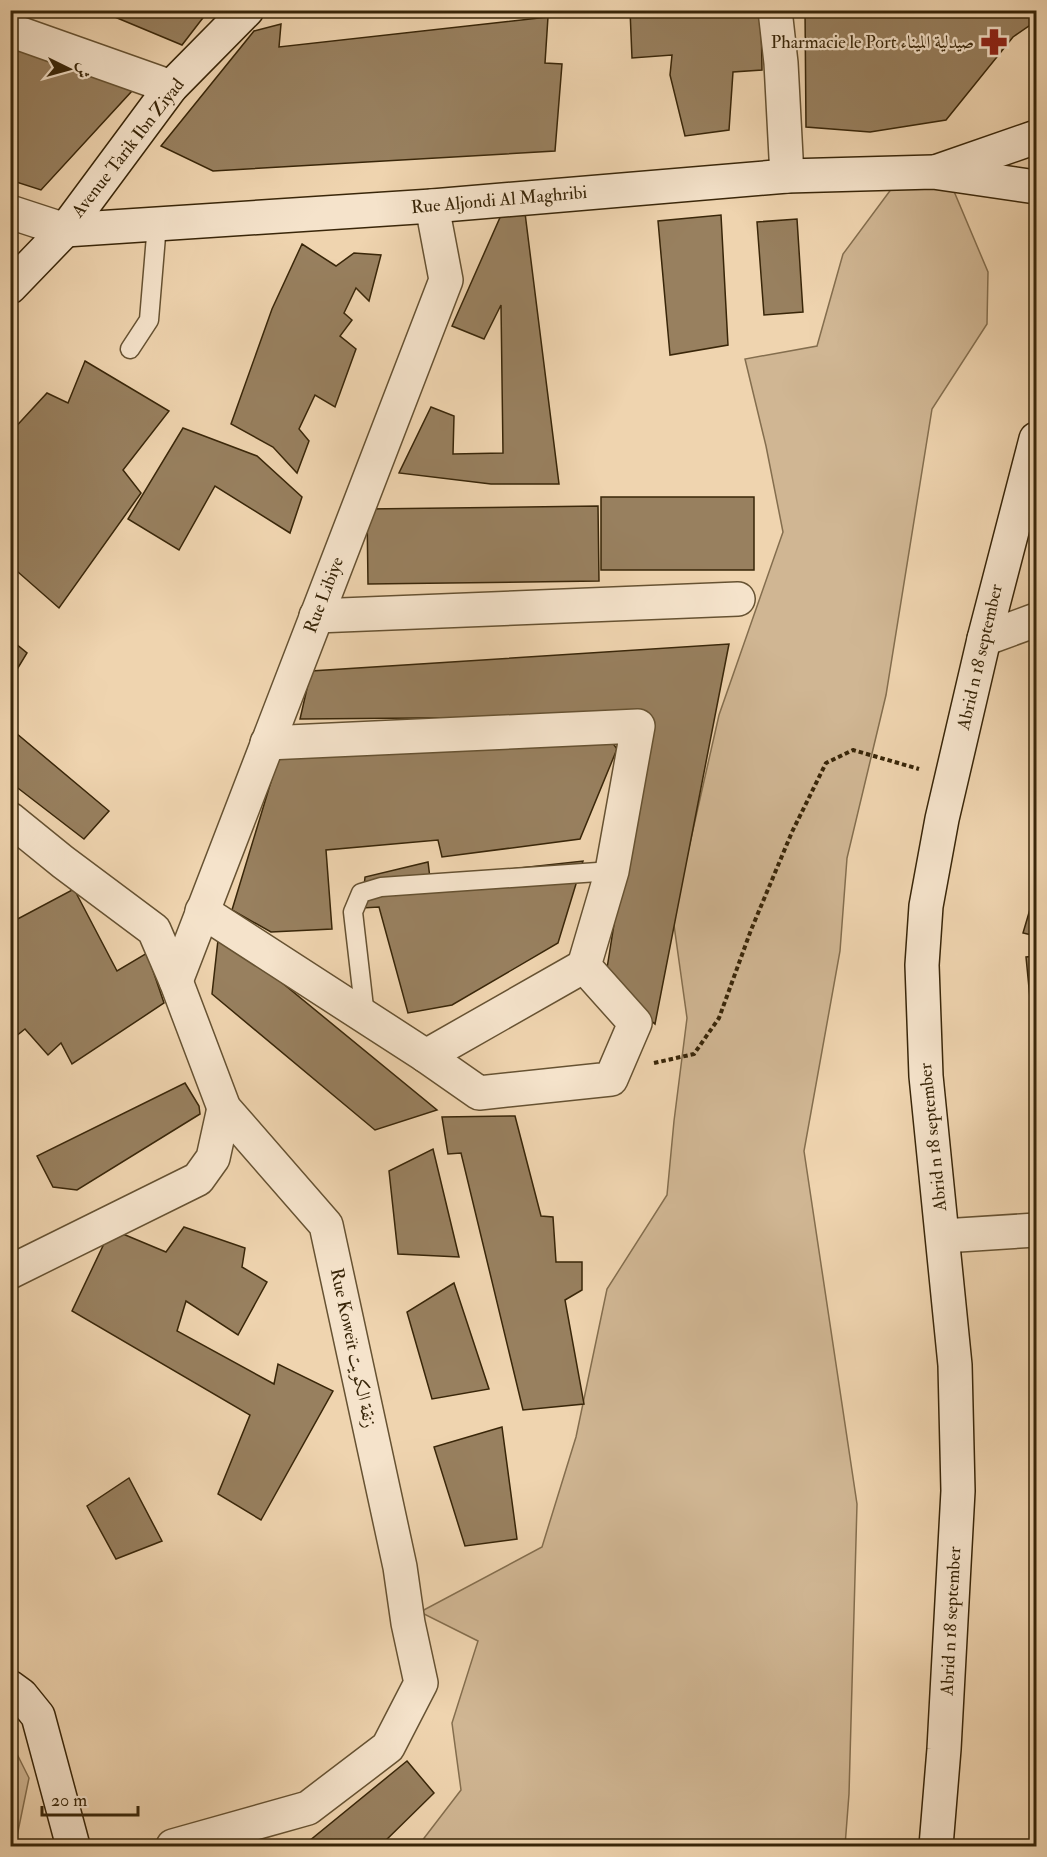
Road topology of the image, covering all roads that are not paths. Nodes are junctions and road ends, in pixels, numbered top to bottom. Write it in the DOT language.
graph roads {
  1 [pos="247,10"];
  2 [pos="775,10"];
  3 [pos="10,30"];
  4 [pos="171,87"];
  5 [pos="1036,137"];
  6 [pos="933,172"];
  7 [pos="787,176"];
  8 [pos="1036,188"];
  9 [pos="432,206"];
  10 [pos="10,212"];
  11 [pos="157,224"];
  12 [pos="64,230"];
  13 [pos="10,287"];
  14 [pos="130,349"];
  15 [pos="1034,453"];
  16 [pos="738,599"];
  17 [pos="316,616"];
  18 [pos="1036,620"];
  19 [pos="984,639"];
  20 [pos="267,743"];
  21 [pos="10,819"];
  22 [pos="612,871"];
  23 [pos="202,911"];
  24 [pos="584,966"];
  25 [pos="176,981"];
  26 [pos="365,1016"];
  27 [pos="426,1056"];
  28 [pos="224,1108"];
  29 [pos="1036,1230"];
  30 [pos="943,1236"];
  31 [pos="10,1272"];
  32 [pos="10,1687"];
  33 [pos="73,1846"];
  34 [pos="173,1846"];
  35 [pos="936,1846"];
  1 -- 4 [label="street, Avenue Tarik Ibn Ziyad"];
  2 -- 7 [label="street"];
  3 -- 4 [label="street"];
  4 -- 12 [label="street, Avenue Tarik Ibn Ziyad"];
  5 -- 6 [label="street, Rue Aljondi Al Maghribi"];
  6 -- 7 [label="street, Rue Aljondi Al Maghribi"];
  6 -- 8 [label="street, Rue Aljondi Al Maghribi"];
  7 -- 9 [label="street, Rue Aljondi Al Maghribi"];
  9 -- 11 [label="street, Rue Aljondi Al Maghribi"];
  9 -- 17 [label="street, Rue Libiye"];
  10 -- 12 [label="street"];
  11 -- 12 [label="street, Rue Aljondi Al Maghribi"];
  11 -- 14 [label="lane"];
  12 -- 13 [label="street, Avenue Tarik Ibn Ziyad"];
  15 -- 19 [label="street, Abrid n 18 september"];
  16 -- 17 [label="street"];
  17 -- 20 [label="street, Rue Libiye"];
  18 -- 19 [label="street"];
  19 -- 30 [label="street, Abrid n 18 september"];
  20 -- 22 [label="street"];
  20 -- 23 [label="street, Rue Libiye"];
  21 -- 25 [label="street, Rue Koweït زنقة الكويت"];
  22 -- 24 [label="street"];
  22 -- 26 [label="lane"];
  23 -- 25 [label="street, Rue Libiye"];
  23 -- 26 [label="street"];
  24 -- 27 [label="street"];
  24 -- 27 [label="street"];
  25 -- 28 [label="street, Rue Koweït زنقة الكويت"];
  26 -- 27 [label="street"];
  28 -- 31 [label="street"];
  28 -- 34 [label="street, Rue Koweït زنقة الكويت"];
  29 -- 30 [label="street"];
  30 -- 35 [label="street, Abrid n 18 september"];
  32 -- 33 [label="street"];
}
